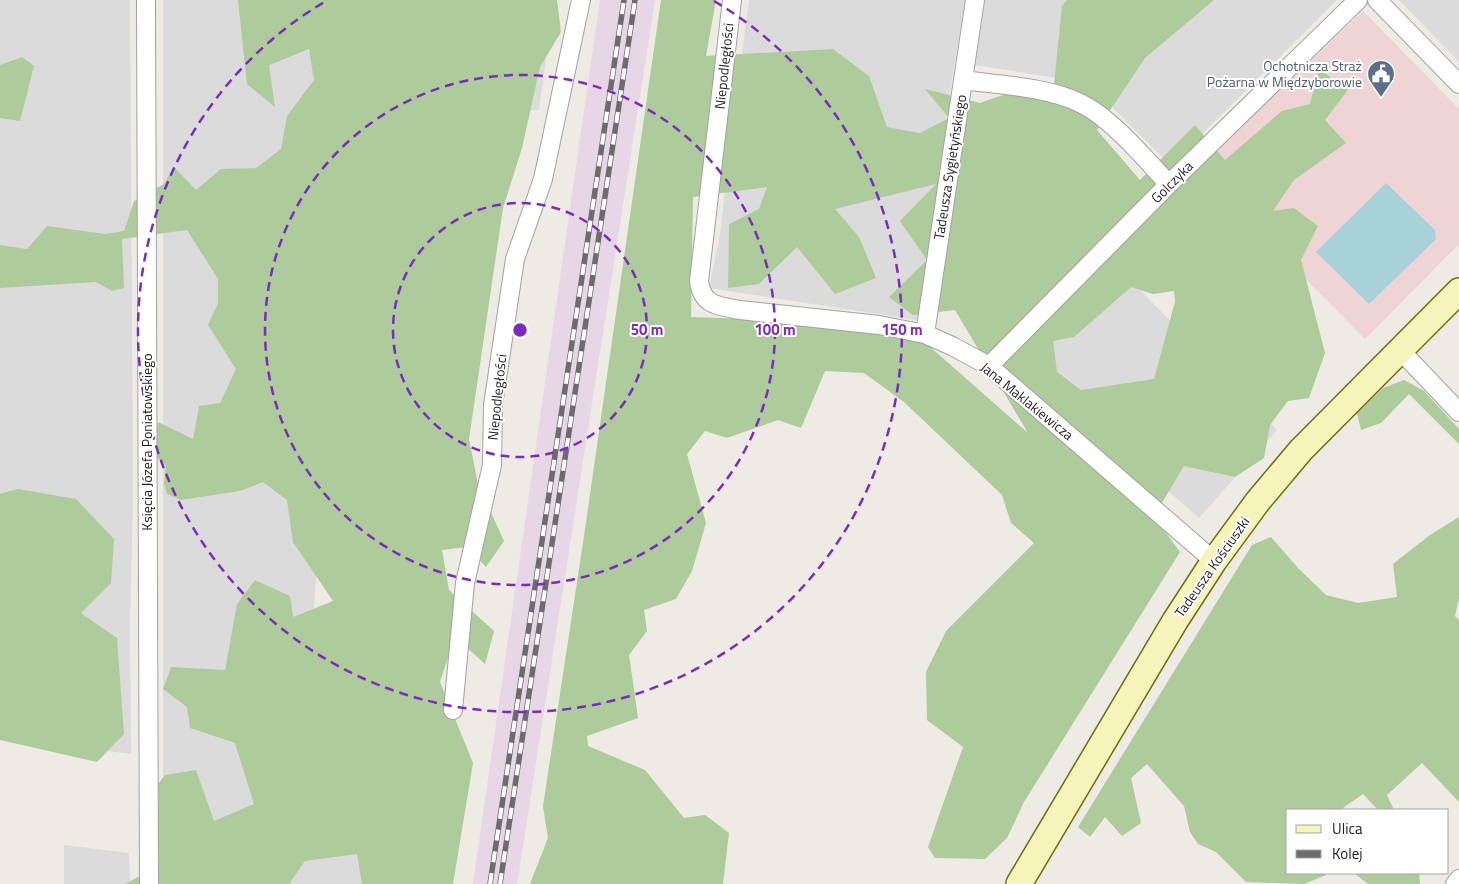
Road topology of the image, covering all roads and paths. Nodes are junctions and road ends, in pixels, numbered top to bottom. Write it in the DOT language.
graph roads {
  1 [pos="146,0"];
  2 [pos="581,0"];
  3 [pos="732,0"];
  4 [pos="975,0"];
  5 [pos="1358,0"];
  6 [pos="1377,0"];
  7 [pos="963,80"];
  8 [pos="1459,84"];
  9 [pos="1169,184"];
  10 [pos="699,281"];
  11 [pos="1459,291"];
  12 [pos="925,334"];
  13 [pos="1400,350"];
  14 [pos="989,366"];
  15 [pos="1459,412"];
  16 [pos="1214,560"];
  17 [pos="453,710"];
  18 [pos="1459,880"];
  19 [pos="149,884"];
  20 [pos="1019,884"];
  21 [pos="1455,884"];
  1 -- 19 [label="street, Księcia Józefa Poniatowskiego"];
  2 -- 17 [label="street, Niepodległości"];
  3 -- 10 [label="street, Niepodległości"];
  4 -- 7 [label="street, Tadeusza Sygietyńskiego"];
  5 -- 9 [label="street, Golczyka"];
  6 -- 8 [label="street"];
  7 -- 9 [label="street"];
  7 -- 12 [label="street, Tadeusza Sygietyńskiego"];
  9 -- 14 [label="street, Golczyka"];
  10 -- 12 [label="street, Jana Maklakiewicza"];
  11 -- 13 [label="main road, Tadeusza Kościuszki"];
  12 -- 14 [label="street, Jana Maklakiewicza"];
  13 -- 15 [label="street"];
  13 -- 16 [label="main road, Tadeusza Kościuszki"];
  14 -- 16 [label="street, Jana Maklakiewicza"];
  16 -- 20 [label="main road, Tadeusza Kościuszki"];
  18 -- 21 [label="street"];
}
